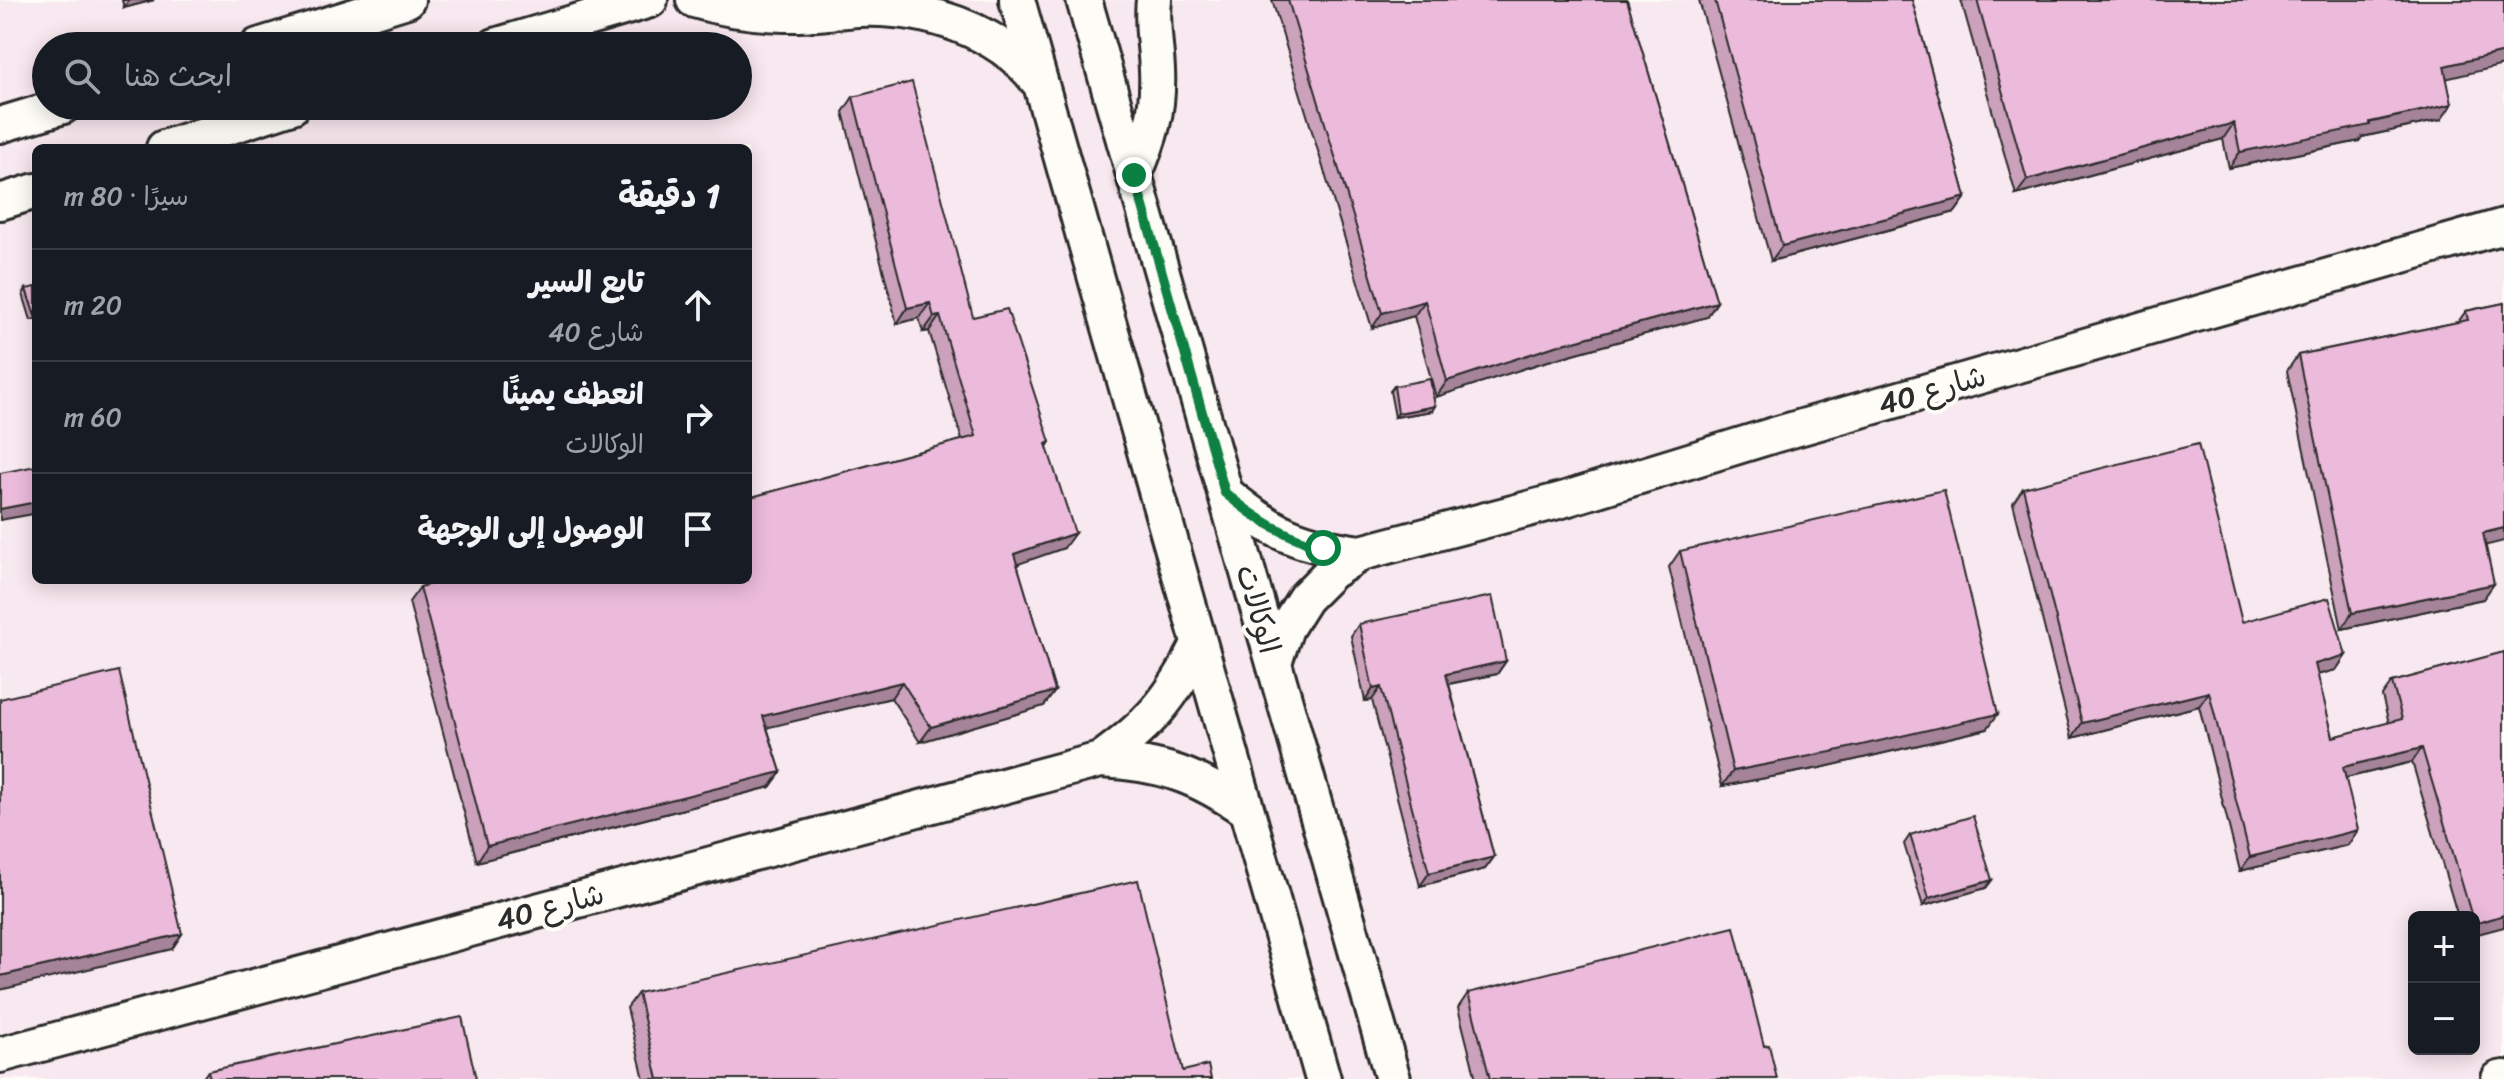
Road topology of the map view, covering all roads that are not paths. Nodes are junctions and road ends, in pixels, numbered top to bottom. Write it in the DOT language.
graph roads {
  1 [pos="407,0"];
  2 [pos="650,0"];
  3 [pos="694,0"];
  4 [pos="1017,0"];
  5 [pos="1084,0"];
  6 [pos="1154,0"];
  7 [pos="303,32"];
  8 [pos="542,32"];
  9 [pos="1041,84"];
  10 [pos="32,115"];
  11 [pos="249,120"];
  12 [pos="0,125"];
  13 [pos="176,144"];
  14 [pos="1134,175"];
  15 [pos="32,192"];
  16 [pos="0,202"];
  17 [pos="2504,226"];
  18 [pos="1225,493"];
  19 [pos="1361,553"];
  20 [pos="1199,644"];
  21 [pos="1274,662"];
  22 [pos="1100,760"];
  23 [pos="1246,810"];
  24 [pos="0,1055"];
  25 [pos="1323,1079"];
  26 [pos="1393,1079"];
  1 -- 7 [label="street"];
  2 -- 8 [label="street"];
  3 -- 9 [label="street"];
  4 -- 9 [label="street"];
  5 -- 14 [label="street, الوكالات"];
  6 -- 14 [label="street"];
  9 -- 20 [label="street"];
  10 -- 12 [label="street"];
  11 -- 13 [label="street"];
  14 -- 18 [label="street, الوكالات"];
  15 -- 16 [label="street"];
  17 -- 19 [label="street, شارع 40"];
  18 -- 19 [label="street, شارع 40"];
  18 -- 21 [label="street, الوكالات"];
  19 -- 21 [label="street, شارع 40"];
  20 -- 22 [label="street, شارع 40"];
  20 -- 23 [label="street"];
  21 -- 26 [label="street, الوكالات"];
  22 -- 23 [label="street, شارع 40"];
  22 -- 24 [label="street, شارع 40"];
  23 -- 25 [label="street"];
}
